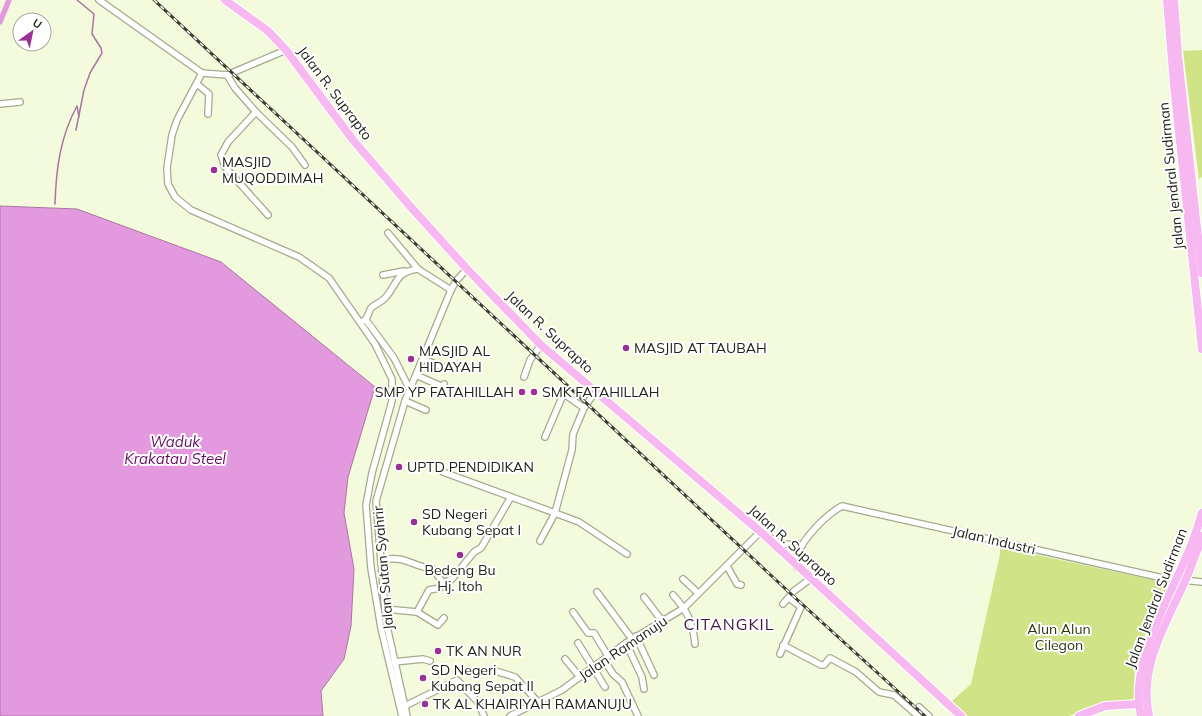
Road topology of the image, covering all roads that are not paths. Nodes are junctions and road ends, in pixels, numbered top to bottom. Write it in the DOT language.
graph roads {
  1 [pos="99,0"];
  2 [pos="225,0"];
  3 [pos="1167,0"];
  4 [pos="1174,0"];
  5 [pos="286,50"];
  6 [pos="202,73"];
  7 [pos="227,75"];
  8 [pos="197,84"];
  9 [pos="20,102"];
  10 [pos="0,104"];
  11 [pos="256,112"];
  12 [pos="208,114"];
  13 [pos="305,165"];
  14 [pos="268,215"];
  15 [pos="388,233"];
  16 [pos="418,269"];
  17 [pos="467,269"];
  18 [pos="406,271"];
  19 [pos="1202,273"];
  20 [pos="383,275"];
  21 [pos="451,290"];
  22 [pos="363,321"];
  23 [pos="541,345"];
  24 [pos="1202,349"];
  25 [pos="422,359"];
  26 [pos="443,367"];
  27 [pos="416,375"];
  28 [pos="524,377"];
  29 [pos="444,384"];
  30 [pos="410,390"];
  31 [pos="595,392"];
  32 [pos="405,401"];
  33 [pos="584,408"];
  34 [pos="426,410"];
  35 [pos="545,437"];
  36 [pos="443,472"];
  37 [pos="511,497"];
  38 [pos="555,513"];
  39 [pos="1202,513"];
  40 [pos="761,533"];
  41 [pos="1202,536"];
  42 [pos="540,541"];
  43 [pos="802,545"];
  44 [pos="627,554"];
  45 [pos="380,560"];
  46 [pos="727,566"];
  47 [pos="797,567"];
  48 [pos="682,579"];
  49 [pos="810,579"];
  50 [pos="1176,579"];
  51 [pos="1186,580"];
  52 [pos="1202,582"];
  53 [pos="443,583"];
  54 [pos="741,585"];
  55 [pos="597,592"];
  56 [pos="698,593"];
  57 [pos="673,595"];
  58 [pos="644,597"];
  59 [pos="789,598"];
  60 [pos="783,604"];
  61 [pos="684,608"];
  62 [pos="385,609"];
  63 [pos="416,612"];
  64 [pos="573,612"];
  65 [pos="444,618"];
  66 [pos="662,622"];
  67 [pos="634,638"];
  68 [pos="578,643"];
  69 [pos="626,643"];
  70 [pos="695,644"];
  71 [pos="784,645"];
  72 [pos="780,654"];
  73 [pos="565,658"];
  74 [pos="606,658"];
  75 [pos="430,661"];
  76 [pos="394,662"];
  77 [pos="595,667"];
  78 [pos="492,670"];
  79 [pos="654,675"];
  80 [pos="580,677"];
  81 [pos="605,687"];
  82 [pos="644,689"];
  83 [pos="538,702"];
  84 [pos="1138,704"];
  85 [pos="404,706"];
  86 [pos="919,707"];
  87 [pos="402,716"];
  88 [pos="407,716"];
  89 [pos="484,716"];
  90 [pos="510,716"];
  91 [pos="638,716"];
  92 [pos="918,716"];
  93 [pos="929,716"];
  94 [pos="961,716"];
  95 [pos="1079,716"];
  96 [pos="1141,716"];
  97 [pos="1149,716"];
  1 -- 6 [label="street"];
  2 -- 5 [label="highway, Jalan R. Suprapto"];
  3 -- 24 [label="highway, Jalan Jendral Sudirman"];
  4 -- 19 [label="highway, Jalan Jendral Sudirman"];
  5 -- 7 [label="street"];
  5 -- 17 [label="highway, Jalan R. Suprapto"];
  6 -- 7 [label="street"];
  6 -- 8 [label="street"];
  7 -- 11 [label="street"];
  8 -- 12 [label="street"];
  8 -- 22 [label="street"];
  9 -- 10 [label="street"];
  11 -- 13 [label="street"];
  11 -- 14 [label="street"];
  15 -- 16 [label="street"];
  16 -- 18 [label="street"];
  16 -- 21 [label="street"];
  17 -- 21 [label="street, Jalan Sutan Syahrir"];
  17 -- 23 [label="highway, Jalan R. Suprapto"];
  18 -- 20 [label="street"];
  18 -- 22 [label="street"];
  21 -- 25 [label="street, Jalan Sutan Syahrir"];
  22 -- 30 [label="street"];
  22 -- 87 [label="street"];
  23 -- 28 [label="street"];
  23 -- 31 [label="highway, Jalan R. Suprapto"];
  25 -- 26 [label="street"];
  25 -- 27 [label="street, Jalan Sutan Syahrir"];
  27 -- 29 [label="street"];
  27 -- 30 [label="street, Jalan Sutan Syahrir"];
  30 -- 32 [label="street, Jalan Sutan Syahrir"];
  31 -- 33 [label="street"];
  31 -- 40 [label="highway, Jalan R. Suprapto"];
  32 -- 34 [label="street"];
  32 -- 45 [label="street, Jalan Sutan Syahrir"];
  33 -- 35 [label="street"];
  33 -- 38 [label="street"];
  36 -- 37 [label="street"];
  37 -- 38 [label="street"];
  37 -- 53 [label="street"];
  38 -- 42 [label="street"];
  38 -- 44 [label="street"];
  39 -- 50 [label="highway, Jalan Jendral Sudirman"];
  40 -- 43 [label="street"];
  40 -- 46 [label="street, Jalan Ramanuju"];
  40 -- 47 [label="highway, Jalan R. Suprapto"];
  41 -- 51 [label="highway, Jalan Jendral Sudirman"];
  43 -- 47 [label="street, Jalan Industri"];
  43 -- 50 [label="street, Jalan Industri"];
  45 -- 53 [label="street"];
  45 -- 62 [label="street, Jalan Sutan Syahrir"];
  46 -- 54 [label="street"];
  46 -- 56 [label="street, Jalan Ramanuju"];
  47 -- 49 [label="highway, Jalan R. Suprapto"];
  48 -- 56 [label="street"];
  49 -- 59 [label="street"];
  49 -- 94 [label="highway, Jalan R. Suprapto"];
  50 -- 51 [label="street, Jalan Industri"];
  50 -- 84 [label="highway, Jalan Jendral Sudirman"];
  51 -- 52 [label="street, Jalan Industri"];
  51 -- 97 [label="highway, Jalan Jendral Sudirman"];
  53 -- 63 [label="street"];
  55 -- 67 [label="street"];
  56 -- 61 [label="street, Jalan Ramanuju"];
  57 -- 61 [label="street"];
  58 -- 66 [label="street"];
  59 -- 60 [label="street"];
  59 -- 71 [label="street"];
  61 -- 66 [label="street, Jalan Ramanuju"];
  61 -- 70 [label="street"];
  62 -- 63 [label="street"];
  62 -- 76 [label="street, Jalan Sutan Syahrir"];
  63 -- 65 [label="street"];
  64 -- 74 [label="street"];
  66 -- 67 [label="street, Jalan Ramanuju"];
  67 -- 69 [label="street, Jalan Ramanuju"];
  67 -- 79 [label="street"];
  68 -- 77 [label="street"];
  69 -- 74 [label="street, Jalan Ramanuju"];
  69 -- 82 [label="street"];
  71 -- 72 [label="street"];
  71 -- 92 [label="street"];
  73 -- 80 [label="street"];
  74 -- 77 [label="street, Jalan Ramanuju"];
  74 -- 91 [label="street"];
  75 -- 76 [label="street"];
  76 -- 85 [label="street, Jalan Sutan Syahrir"];
  77 -- 80 [label="street, Jalan Ramanuju"];
  77 -- 81 [label="street"];
  78 -- 83 [label="street"];
  80 -- 83 [label="street, Jalan Ramanuju"];
  83 -- 90 [label="street, Jalan Ramanuju"];
  84 -- 95 [label="highway"];
  84 -- 96 [label="highway, Jalan Jendral Sudirman"];
  85 -- 88 [label="street, Jalan Sutan Syahrir"];
  85 -- 89 [label="street"];
  86 -- 93 [label="street"];
}
